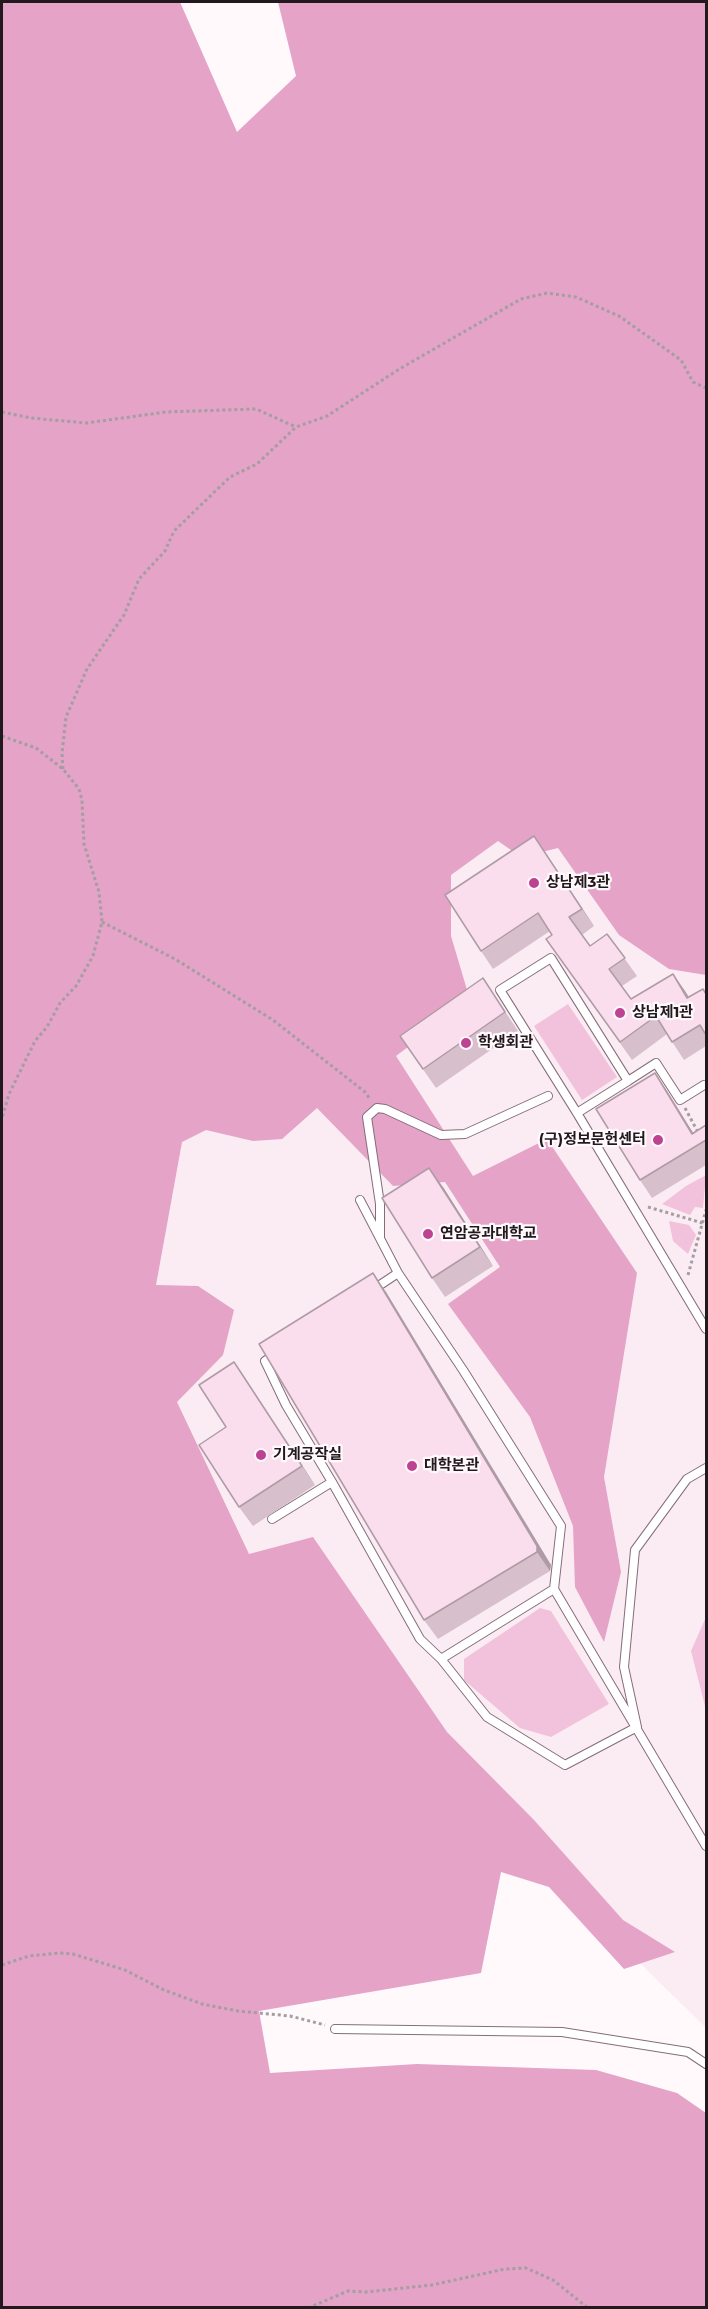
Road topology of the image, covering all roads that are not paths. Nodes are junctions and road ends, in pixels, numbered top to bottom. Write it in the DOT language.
graph roads {
  1 [pos="628,1081"];
  2 [pos="704,1084"];
  3 [pos="548,1096"];
  4 [pos="577,1113"];
  5 [pos="360,1200"];
  6 [pos="380,1239"];
  7 [pos="398,1273"];
  8 [pos="369,1292"];
  9 [pos="706,1329"];
  10 [pos="284,1348"];
  11 [pos="706,1468"];
  12 [pos="332,1482"];
  13 [pos="272,1519"];
  14 [pos="555,1589"];
  15 [pos="441,1659"];
  16 [pos="637,1727"];
  17 [pos="706,1846"];
  18 [pos="335,2030"];
  19 [pos="706,2064"];
  1 -- 2 [label="lane"];
  1 -- 4 [label="lane"];
  1 -- 4 [label="lane"];
  3 -- 6 [label="lane"];
  4 -- 9 [label="lane"];
  5 -- 6 [label="lane"];
  6 -- 7 [label="lane"];
  7 -- 8 [label="lane"];
  7 -- 14 [label="lane"];
  10 -- 12 [label="lane"];
  11 -- 16 [label="lane"];
  12 -- 13 [label="lane"];
  12 -- 15 [label="lane"];
  14 -- 15 [label="lane"];
  14 -- 16 [label="lane"];
  15 -- 16 [label="lane"];
  16 -- 17 [label="lane"];
  18 -- 19 [label="lane"];
}
